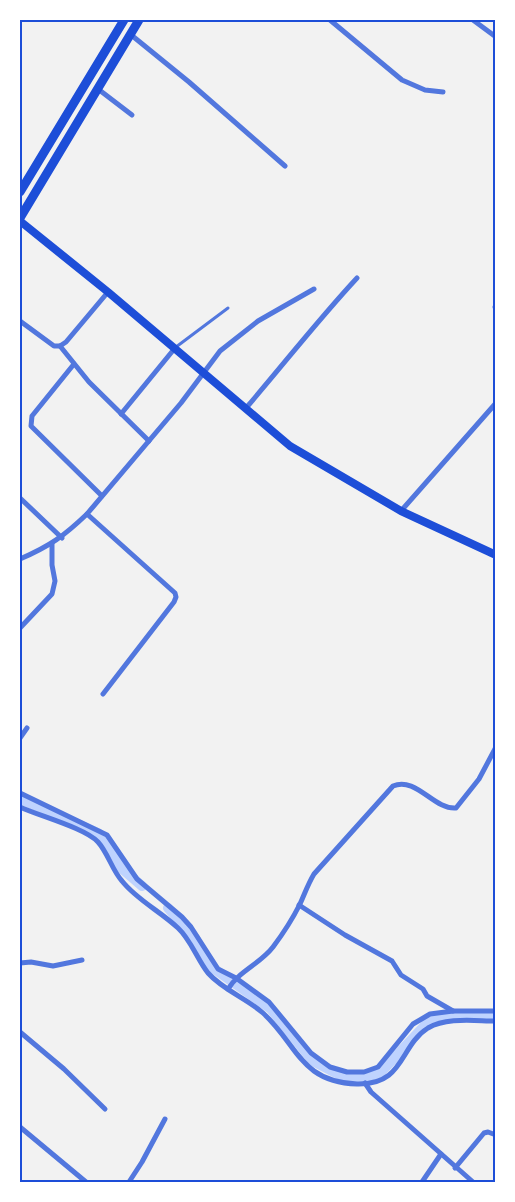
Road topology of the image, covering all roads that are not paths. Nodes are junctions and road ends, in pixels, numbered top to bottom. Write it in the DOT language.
graph roads {
  1 [pos="124,20"];
  2 [pos="139,20"];
  3 [pos="330,20"];
  4 [pos="473,20"];
  5 [pos="130,34"];
  6 [pos="495,37"];
  7 [pos="98,89"];
  8 [pos="443,92"];
  9 [pos="132,115"];
  10 [pos="285,166"];
  11 [pos="20,192"];
  12 [pos="20,219"];
  13 [pos="357,278"];
  14 [pos="314,289"];
  15 [pos="108,292"];
  16 [pos="228,308"];
  17 [pos="20,321"];
  18 [pos="60,346"];
  19 [pos="175,348"];
  20 [pos="74,364"];
  21 [pos="204,372"];
  22 [pos="495,403"];
  23 [pos="246,408"];
  24 [pos="121,414"];
  25 [pos="149,441"];
  26 [pos="102,496"];
  27 [pos="20,498"];
  28 [pos="401,511"];
  29 [pos="87,513"];
  30 [pos="62,537"];
  31 [pos="52,544"];
  32 [pos="495,555"];
  33 [pos="20,559"];
  34 [pos="20,628"];
  35 [pos="103,694"];
  36 [pos="27,728"];
  37 [pos="20,738"];
  38 [pos="495,747"];
  39 [pos="20,793"];
  40 [pos="20,807"];
  41 [pos="103,838"];
  42 [pos="120,867"];
  43 [pos="299,905"];
  44 [pos="82,960"];
  45 [pos="20,963"];
  46 [pos="232,984"];
  47 [pos="453,1011"];
  48 [pos="495,1011"];
  49 [pos="495,1021"];
  50 [pos="20,1032"];
  51 [pos="360,1079"];
  52 [pos="105,1109"];
  53 [pos="165,1119"];
  54 [pos="20,1127"];
  55 [pos="495,1135"];
  56 [pos="441,1154"];
  57 [pos="456,1168"];
  58 [pos="86,1182"];
  59 [pos="129,1182"];
  60 [pos="422,1182"];
  61 [pos="473,1182"];
  1 -- 11 [label="highway"];
  2 -- 5 [label="highway"];
  3 -- 8 [label="street"];
  4 -- 6 [label="street"];
  5 -- 7 [label="highway"];
  5 -- 10 [label="street"];
  7 -- 9 [label="street"];
  7 -- 12 [label="highway"];
  12 -- 15 [label="main road"];
  13 -- 23 [label="street"];
  14 -- 21 [label="street"];
  15 -- 18 [label="street"];
  15 -- 19 [label="main road"];
  16 -- 19 [label="lane"];
  17 -- 18 [label="street"];
  18 -- 20 [label="street"];
  19 -- 21 [label="main road"];
  19 -- 24 [label="street"];
  20 -- 24 [label="street"];
  20 -- 26 [label="street"];
  21 -- 23 [label="main road"];
  21 -- 25 [label="street"];
  22 -- 28 [label="street"];
  23 -- 28 [label="main road"];
  24 -- 25 [label="street"];
  25 -- 26 [label="street"];
  26 -- 29 [label="street"];
  27 -- 30 [label="street"];
  28 -- 32 [label="main road"];
  29 -- 30 [label="street"];
  29 -- 35 [label="street"];
  30 -- 31 [label="street"];
  31 -- 33 [label="street"];
  31 -- 34 [label="street"];
  36 -- 37 [label="street"];
  38 -- 43 [label="street"];
  39 -- 41 [label="street"];
  40 -- 41 [label="street"];
  41 -- 42 [label="street"];
  41 -- 42 [label="street"];
  42 -- 46 [label="street"];
  42 -- 46 [label="street"];
  43 -- 46 [label="street"];
  43 -- 47 [label="street"];
  44 -- 45 [label="street"];
  46 -- 51 [label="street"];
  46 -- 51 [label="street"];
  47 -- 48 [label="street"];
  47 -- 51 [label="street"];
  49 -- 51 [label="street"];
  50 -- 52 [label="street"];
  51 -- 56 [label="street"];
  53 -- 59 [label="street"];
  54 -- 58 [label="street"];
  55 -- 57 [label="street"];
  56 -- 57 [label="street"];
  56 -- 60 [label="street"];
  57 -- 61 [label="street"];
}
